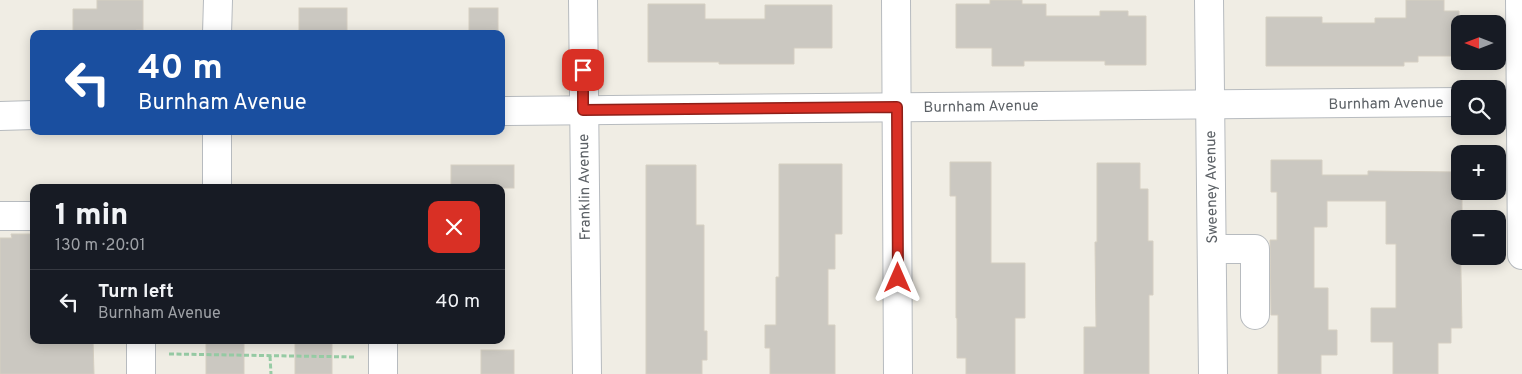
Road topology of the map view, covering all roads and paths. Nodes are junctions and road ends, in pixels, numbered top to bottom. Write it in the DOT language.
graph roads {
  1 [pos="218,0"];
  2 [pos="583,0"];
  3 [pos="896,0"];
  4 [pos="1209,0"];
  5 [pos="1520,0"];
  6 [pos="217,30"];
  7 [pos="1451,102"];
  8 [pos="1513,102"];
  9 [pos="1210,104"];
  10 [pos="897,107"];
  11 [pos="583,110"];
  12 [pos="505,111"];
  13 [pos="30,115"];
  14 [pos="0,116"];
  15 [pos="217,135"];
  16 [pos="217,184"];
  17 [pos="0,216"];
  18 [pos="30,216"];
  19 [pos="1212,249"];
  20 [pos="1522,255"];
  21 [pos="1255,315"];
  22 [pos="141,356"];
  23 [pos="270,356"];
  24 [pos="383,357"];
  25 [pos="270,374"];
  26 [pos="587,374"];
  27 [pos="898,374"];
  28 [pos="1213,374"];
  1 -- 6 [label="street"];
  2 -- 11 [label="street, Franklin Avenue"];
  3 -- 10 [label="street"];
  4 -- 9 [label="street, Sweeney Avenue"];
  5 -- 8 [label="street"];
  7 -- 9 [label="street, Burnham Avenue"];
  8 -- 20 [label="street"];
  9 -- 10 [label="street, Burnham Avenue"];
  9 -- 19 [label="street, Sweeney Avenue"];
  10 -- 11 [label="street, Burnham Avenue"];
  10 -- 27 [label="street"];
  11 -- 12 [label="street, Burnham Avenue"];
  11 -- 26 [label="street, Franklin Avenue"];
  13 -- 14 [label="street"];
  15 -- 16 [label="street"];
  17 -- 18 [label="street"];
  19 -- 21 [label="street"];
  19 -- 28 [label="street, Sweeney Avenue"];
  22 -- 23 [label="path"];
  23 -- 24 [label="path"];
  23 -- 25 [label="path"];
}
